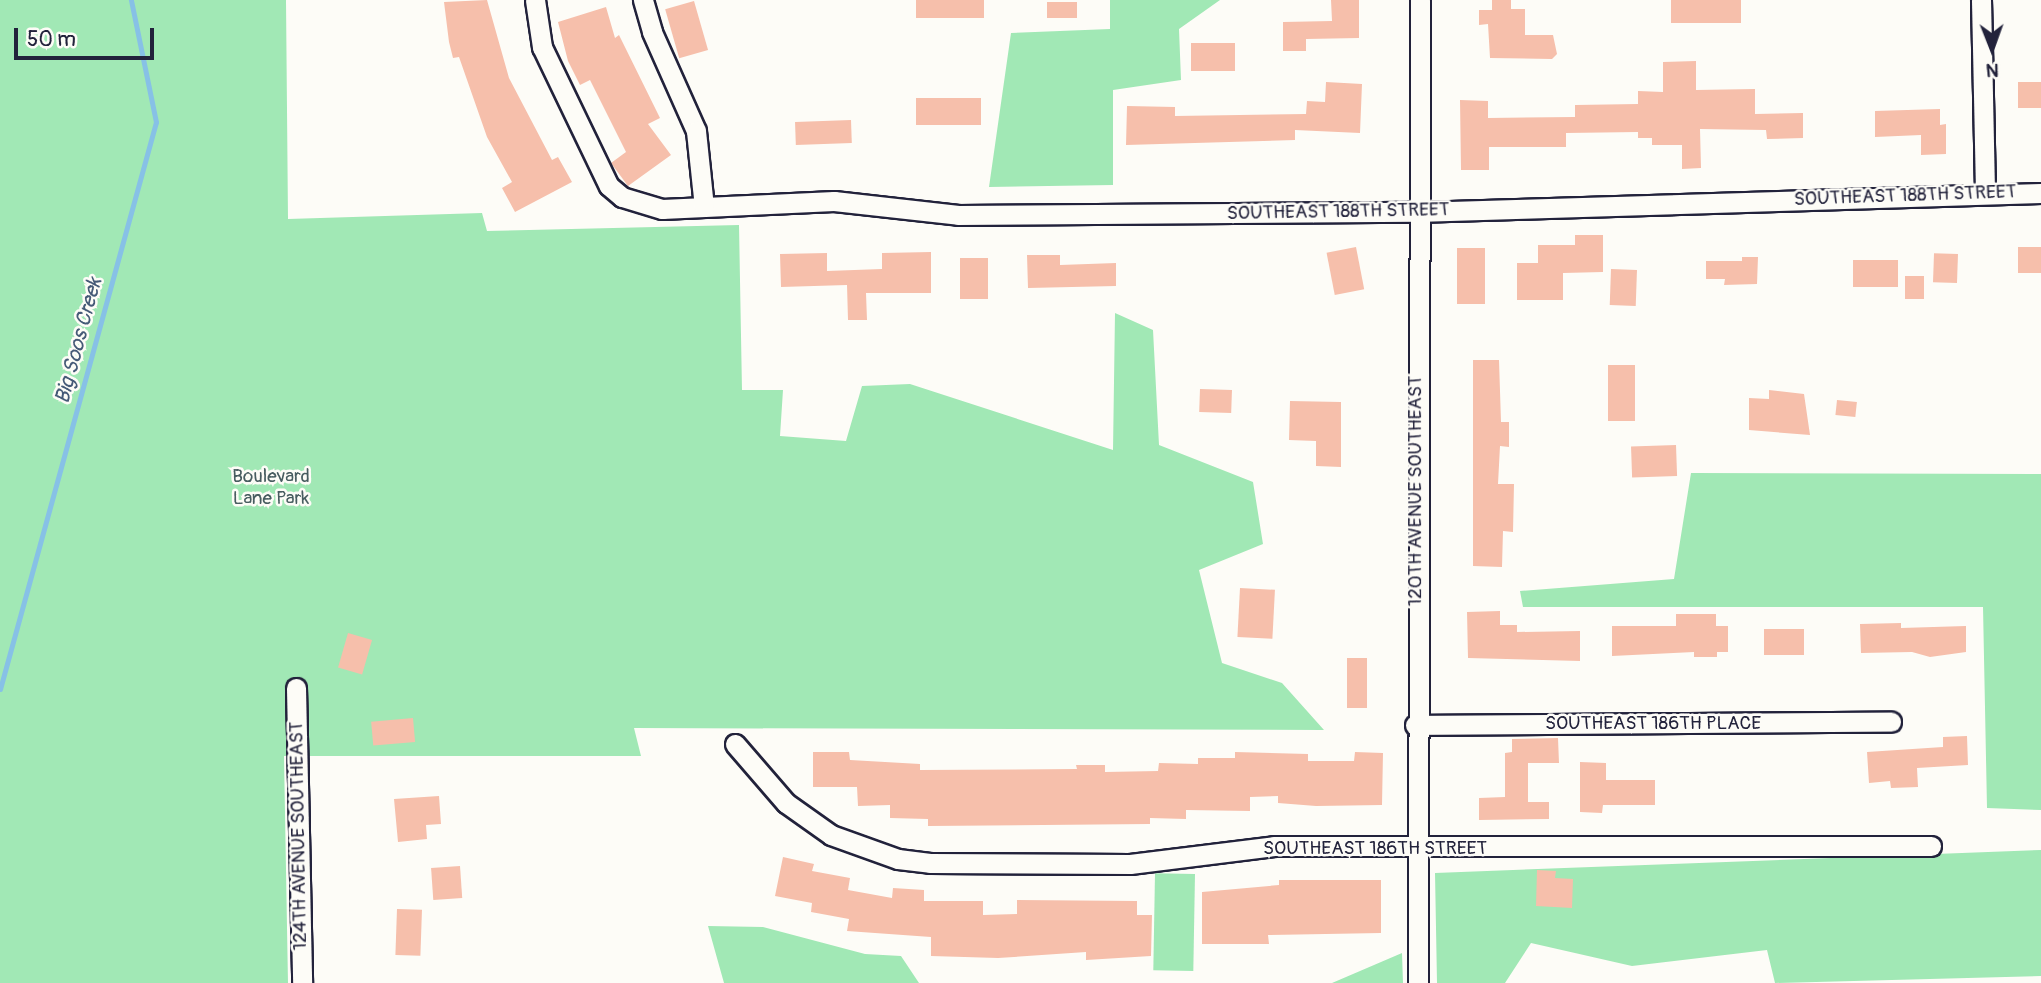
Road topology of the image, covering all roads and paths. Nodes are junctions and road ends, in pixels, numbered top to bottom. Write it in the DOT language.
graph roads {
  1 [pos="535,0"];
  2 [pos="643,0"];
  3 [pos="1420,0"];
  4 [pos="1981,0"];
  5 [pos="1985,193"];
  6 [pos="2041,193"];
  7 [pos="704,207"];
  8 [pos="1416,212"];
  9 [pos="296,688"];
  10 [pos="1891,722"];
  11 [pos="1415,725"];
  12 [pos="734,744"];
  13 [pos="1931,846"];
  14 [pos="1417,848"];
  15 [pos="302,983"];
  16 [pos="1418,983"];
  1 -- 7 [label="street, SOUTHEAST 188TH STREET"];
  2 -- 7 [label="street"];
  3 -- 8 [label="street, 120TH AVENUE SOUTHEAST"];
  4 -- 5 [label="street"];
  5 -- 6 [label="street, SOUTHEAST 188TH STREET"];
  5 -- 8 [label="street, SOUTHEAST 188TH STREET"];
  7 -- 8 [label="street, SOUTHEAST 188TH STREET"];
  8 -- 11 [label="street, 120TH AVENUE SOUTHEAST"];
  9 -- 15 [label="street, 124TH AVENUE SOUTHEAST"];
  10 -- 11 [label="street, SOUTHEAST 186TH PLACE"];
  11 -- 14 [label="street, 120TH AVENUE SOUTHEAST"];
  12 -- 14 [label="street, SOUTHEAST 186TH STREET"];
  13 -- 14 [label="street, SOUTHEAST 186TH STREET"];
  14 -- 16 [label="street, 120TH AVENUE SOUTHEAST"];
}
